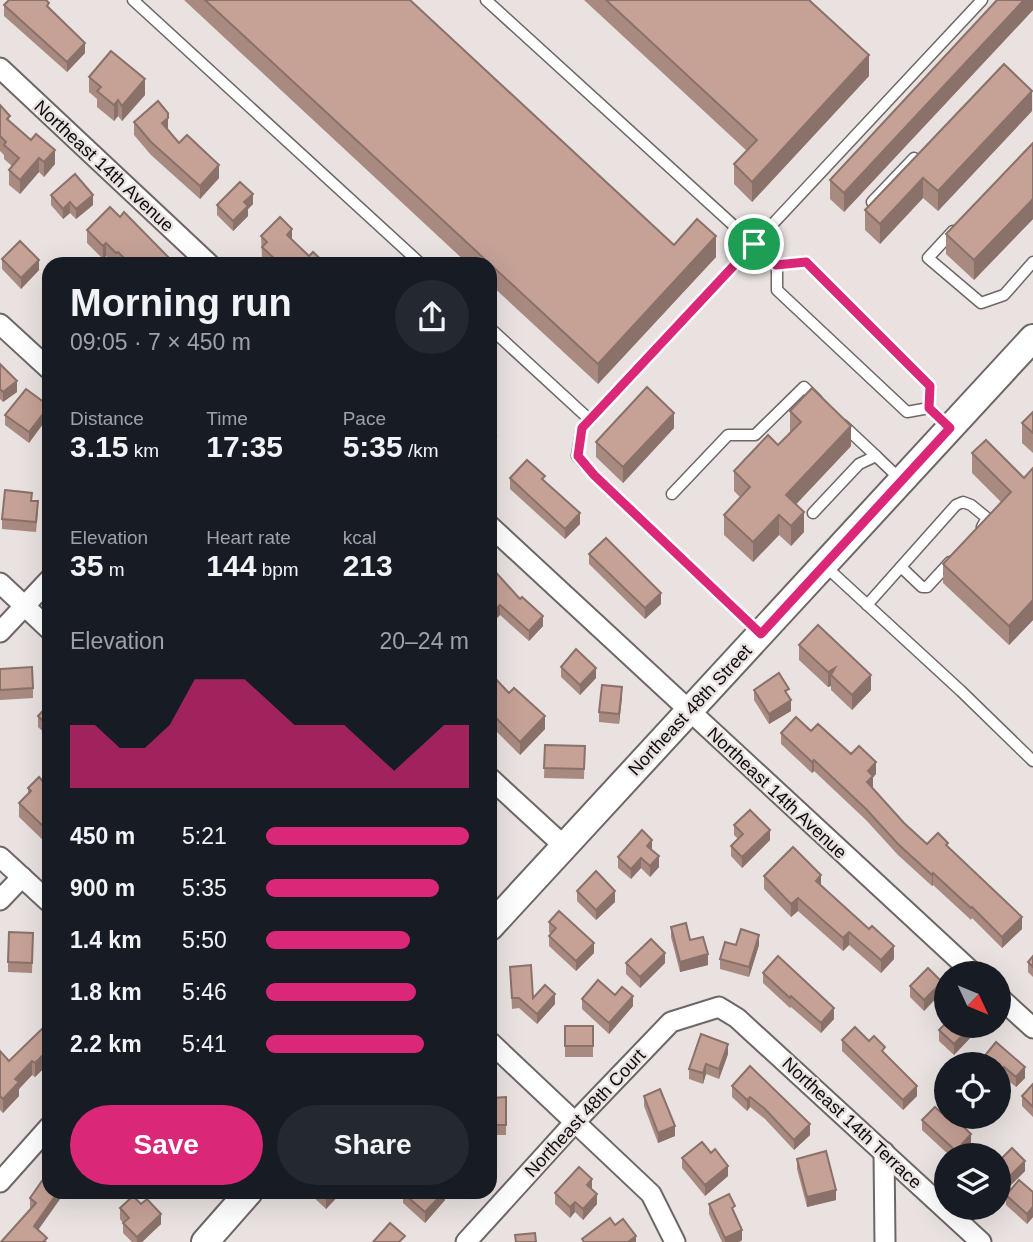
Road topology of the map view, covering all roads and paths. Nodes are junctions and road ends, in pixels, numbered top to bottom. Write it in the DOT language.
graph roads {
  1 [pos="133,0"];
  2 [pos="486,0"];
  3 [pos="982,0"];
  4 [pos="0,68"];
  5 [pos="918,154"];
  6 [pos="872,202"];
  7 [pos="963,220"];
  8 [pos="754,244"];
  9 [pos="202,257"];
  10 [pos="413,257"];
  11 [pos="1033,262"];
  12 [pos="776,265"];
  13 [pos="0,324"];
  14 [pos="497,334"];
  15 [pos="1033,338"];
  16 [pos="42,363"];
  17 [pos="821,404"];
  18 [pos="929,408"];
  19 [pos="590,420"];
  20 [pos="839,420"];
  21 [pos="950,428"];
  22 [pos="876,456"];
  23 [pos="902,480"];
  24 [pos="672,494"];
  25 [pos="813,513"];
  26 [pos="978,531"];
  27 [pos="497,533"];
  28 [pos="961,550"];
  29 [pos="824,565"];
  30 [pos="901,567"];
  31 [pos="0,583"];
  32 [pos="42,588"];
  33 [pos="867,605"];
  34 [pos="25,606"];
  35 [pos="42,622"];
  36 [pos="0,632"];
  37 [pos="761,634"];
  38 [pos="689,711"];
  39 [pos="1033,761"];
  40 [pos="497,784"];
  41 [pos="564,846"];
  42 [pos="0,857"];
  43 [pos="22,877"];
  44 [pos="42,896"];
  45 [pos="0,900"];
  46 [pos="497,919"];
  47 [pos="960,961"];
  48 [pos="719,1007"];
  49 [pos="1012,1009"];
  50 [pos="1033,1028"];
  51 [pos="497,1049"];
  52 [pos="575,1122"];
  53 [pos="42,1135"];
  54 [pos="884,1152"];
  55 [pos="0,1182"];
  56 [pos="243,1199"];
  57 [pos="205,1242"];
  58 [pos="466,1242"];
  59 [pos="675,1242"];
  60 [pos="885,1242"];
  61 [pos="981,1242"];
  1 -- 10 [label="lane"];
  2 -- 8 [label="lane"];
  3 -- 8 [label="lane"];
  4 -- 9 [label="street, Northeast 14th Avenue"];
  5 -- 6 [label="lane"];
  7 -- 11 [label="lane"];
  8 -- 12 [label="lane"];
  8 -- 19 [label="lane"];
  12 -- 18 [label="lane"];
  12 -- 18 [label="lane"];
  13 -- 16 [label="street"];
  14 -- 19 [label="lane"];
  15 -- 21 [label="street, Northeast 48th Street"];
  17 -- 24 [label="lane"];
  18 -- 21 [label="lane"];
  19 -- 37 [label="lane"];
  20 -- 22 [label="lane"];
  21 -- 23 [label="street, Northeast 48th Street"];
  22 -- 23 [label="lane"];
  22 -- 25 [label="lane"];
  23 -- 29 [label="street, Northeast 48th Street"];
  26 -- 30 [label="lane"];
  27 -- 38 [label="street, Northeast 14th Avenue"];
  28 -- 30 [label="lane"];
  29 -- 33 [label="lane"];
  29 -- 37 [label="street, Northeast 48th Street"];
  30 -- 33 [label="lane"];
  31 -- 34 [label="street"];
  32 -- 34 [label="street"];
  33 -- 39 [label="lane"];
  34 -- 35 [label="street"];
  34 -- 36 [label="street"];
  37 -- 38 [label="street, Northeast 48th Street"];
  38 -- 41 [label="street, Northeast 48th Street"];
  38 -- 47 [label="street, Northeast 14th Avenue"];
  40 -- 41 [label="street"];
  41 -- 46 [label="street, Northeast 48th Street"];
  42 -- 43 [label="street"];
  43 -- 44 [label="street"];
  43 -- 45 [label="street"];
  48 -- 52 [label="street, Northeast 48th Court"];
  48 -- 54 [label="street, Northeast 14th Terrace"];
  49 -- 50 [label="street"];
  51 -- 52 [label="street"];
  52 -- 58 [label="street, Northeast 48th Court"];
  52 -- 59 [label="street"];
  53 -- 55 [label="street"];
  54 -- 60 [label="street"];
  54 -- 61 [label="street, Northeast 14th Terrace"];
  56 -- 57 [label="street"];
}
